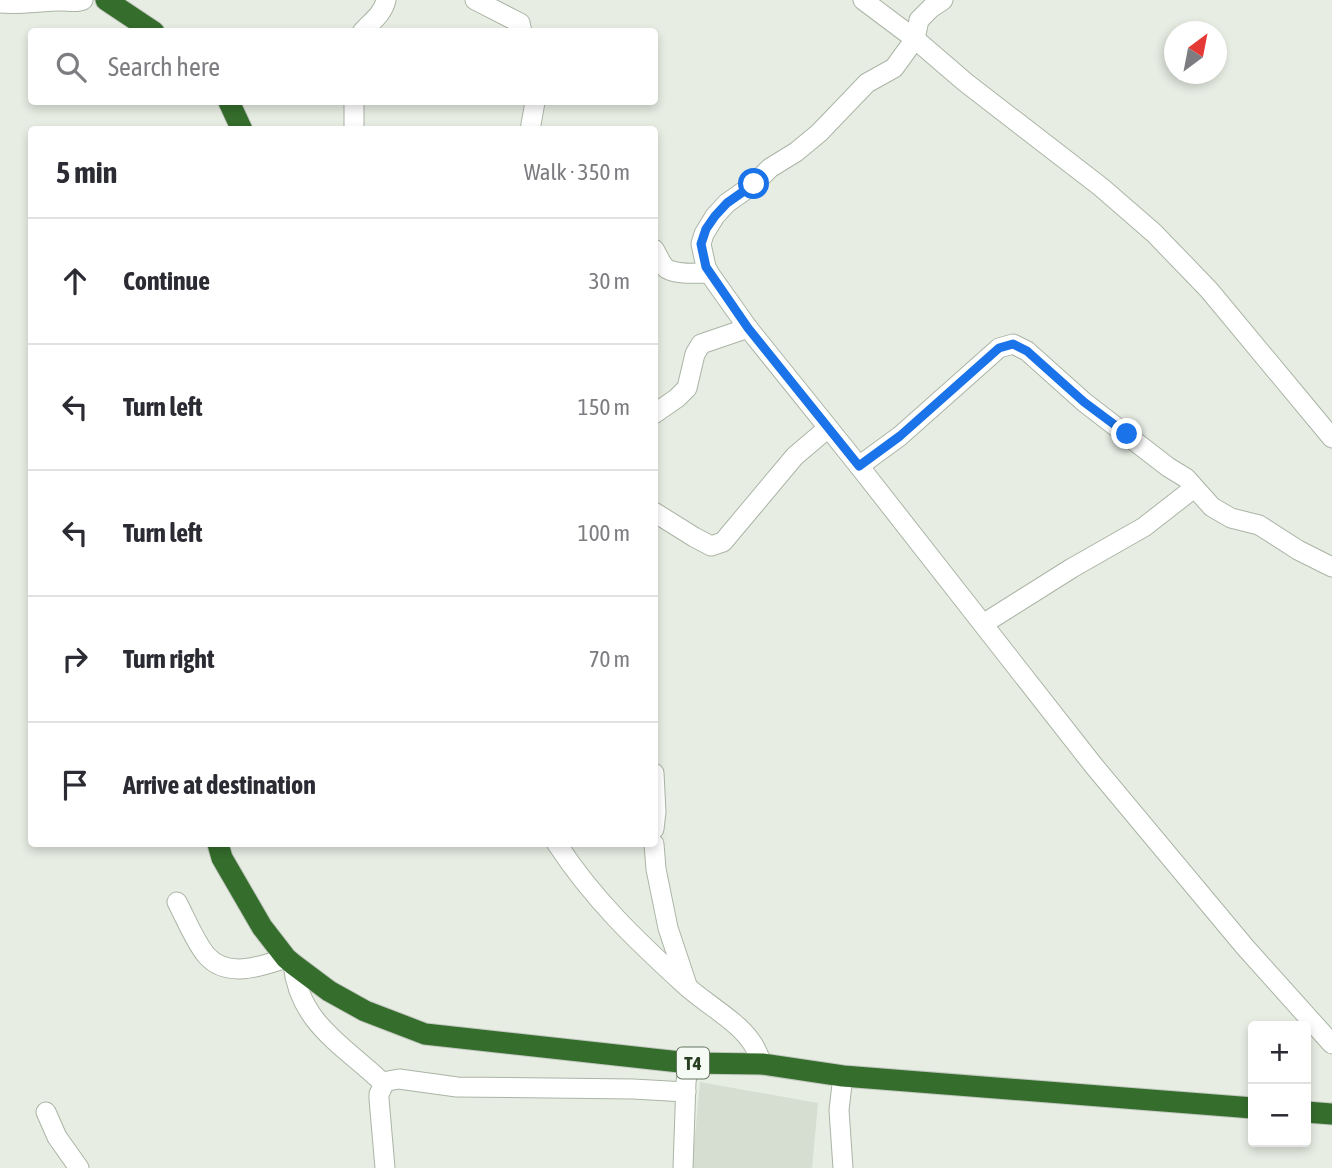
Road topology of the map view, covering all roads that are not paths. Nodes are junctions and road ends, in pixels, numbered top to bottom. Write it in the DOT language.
graph roads {
  1 [pos="83,0"];
  2 [pos="106,0"];
  3 [pos="386,0"];
  4 [pos="475,0"];
  5 [pos="863,0"];
  6 [pos="943,0"];
  7 [pos="0,3"];
  8 [pos="148,28"];
  9 [pos="366,28"];
  10 [pos="521,28"];
  11 [pos="915,39"];
  12 [pos="230,105"];
  13 [pos="354,105"];
  14 [pos="535,105"];
  15 [pos="240,126"];
  16 [pos="354,126"];
  17 [pos="531,126"];
  18 [pos="658,256"];
  19 [pos="709,273"];
  20 [pos="748,328"];
  21 [pos="658,411"];
  22 [pos="828,428"];
  23 [pos="1332,438"];
  24 [pos="859,466"];
  25 [pos="1194,488"];
  26 [pos="658,514"];
  27 [pos="1332,567"];
  28 [pos="983,624"];
  29 [pos="219,847"];
  30 [pos="559,847"];
  31 [pos="654,847"];
  32 [pos="177,902"];
  33 [pos="289,961"];
  34 [pos="688,988"];
  35 [pos="1332,1044"];
  36 [pos="689,1063"];
  37 [pos="762,1064"];
  38 [pos="843,1076"];
  39 [pos="384,1084"];
  40 [pos="686,1092"];
  41 [pos="1248,1108"];
  42 [pos="46,1112"];
  43 [pos="1311,1112"];
  44 [pos="1332,1114"];
  45 [pos="79,1168"];
  46 [pos="385,1168"];
  47 [pos="683,1168"];
  48 [pos="844,1168"];
  1 -- 7 [label="street"];
  2 -- 8 [label="highway"];
  3 -- 9 [label="street"];
  4 -- 10 [label="street"];
  5 -- 11 [label="street"];
  6 -- 11 [label="street"];
  11 -- 19 [label="street"];
  11 -- 23 [label="street"];
  12 -- 15 [label="highway"];
  13 -- 16 [label="street"];
  14 -- 17 [label="street"];
  18 -- 19 [label="street"];
  19 -- 20 [label="street"];
  20 -- 21 [label="street"];
  20 -- 22 [label="street"];
  22 -- 24 [label="street"];
  22 -- 26 [label="street"];
  24 -- 25 [label="street"];
  24 -- 28 [label="street"];
  25 -- 27 [label="street"];
  25 -- 28 [label="street"];
  28 -- 35 [label="street"];
  29 -- 33 [label="highway, T4"];
  30 -- 34 [label="street"];
  31 -- 34 [label="street"];
  32 -- 33 [label="street"];
  33 -- 36 [label="highway, T4"];
  33 -- 39 [label="street"];
  34 -- 37 [label="street"];
  36 -- 37 [label="highway, T4"];
  36 -- 40 [label="street"];
  37 -- 38 [label="highway, T4"];
  38 -- 41 [label="highway, T4"];
  38 -- 48 [label="street"];
  39 -- 40 [label="street"];
  39 -- 46 [label="street"];
  40 -- 47 [label="street"];
  42 -- 45 [label="street"];
  43 -- 44 [label="highway"];
}
